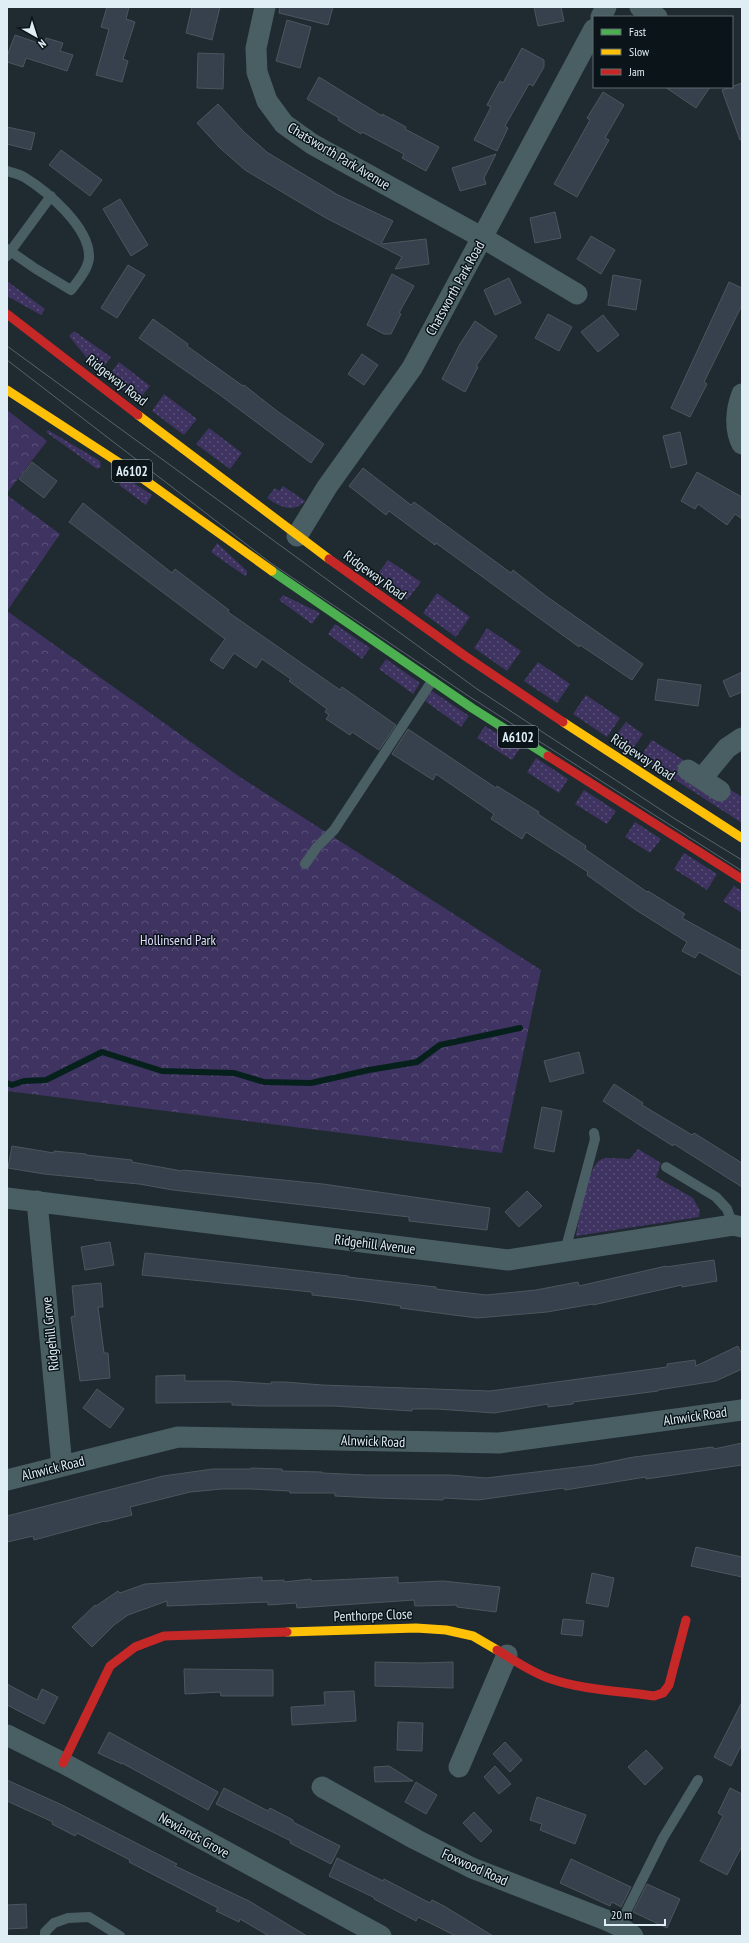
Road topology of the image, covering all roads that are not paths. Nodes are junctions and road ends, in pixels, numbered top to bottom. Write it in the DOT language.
graph roads {
  1 [pos="265,7"];
  2 [pos="606,7"];
  3 [pos="640,7"];
  4 [pos="602,16"];
  5 [pos="655,16"];
  6 [pos="593,31"];
  7 [pos="7,171"];
  8 [pos="51,196"];
  9 [pos="483,238"];
  10 [pos="8,252"];
  11 [pos="577,294"];
  12 [pos="7,314"];
  13 [pos="7,390"];
  14 [pos="742,394"];
  15 [pos="742,444"];
  16 [pos="297,536"];
  17 [pos="432,681"];
  18 [pos="742,738"];
  19 [pos="720,791"];
  20 [pos="742,838"];
  21 [pos="305,864"];
  22 [pos="742,880"];
  23 [pos="594,1133"];
  24 [pos="666,1167"];
  25 [pos="7,1198"];
  26 [pos="37,1202"];
  27 [pos="737,1226"];
  28 [pos="565,1251"];
  29 [pos="742,1410"];
  30 [pos="62,1466"];
  31 [pos="7,1480"];
  32 [pos="686,1620"];
  33 [pos="507,1655"];
  34 [pos="7,1735"];
  35 [pos="63,1763"];
  36 [pos="459,1767"];
  37 [pos="698,1780"];
  38 [pos="322,1787"];
  39 [pos="626,1931"];
  40 [pos="45,1936"];
  41 [pos="120,1936"];
  42 [pos="381,1936"];
  1 -- 9 [label="street, Chatsworth Park Avenue"];
  2 -- 4 [label="street"];
  3 -- 5 [label="street"];
  6 -- 9 [label="street, Chatsworth Park Road"];
  7 -- 8 [label="lane"];
  8 -- 10 [label="lane"];
  8 -- 10 [label="lane"];
  9 -- 11 [label="street, Chatsworth Park Avenue"];
  9 -- 16 [label="street, Chatsworth Park Road"];
  12 -- 16 [label="main road, Ridgeway Road / A6102"];
  13 -- 17 [label="main road, A6102"];
  14 -- 15 [label="street"];
  16 -- 20 [label="main road, Ridgeway Road / A6102"];
  17 -- 21 [label="lane"];
  17 -- 22 [label="main road, A6102"];
  18 -- 19 [label="street"];
  23 -- 28 [label="lane"];
  24 -- 27 [label="lane"];
  25 -- 26 [label="street, Ridgehill Avenue"];
  26 -- 28 [label="street, Ridgehill Avenue"];
  26 -- 30 [label="street, Ridgehill Grove"];
  27 -- 28 [label="street, Ridgehill Avenue"];
  29 -- 30 [label="street, Alnwick Road"];
  30 -- 31 [label="street, Alnwick Road"];
  32 -- 33 [label="main road, Penthorpe Close"];
  33 -- 35 [label="main road, Penthorpe Close"];
  33 -- 36 [label="street"];
  34 -- 35 [label="street, Newlands Grove"];
  35 -- 42 [label="street, Newlands Grove"];
  37 -- 39 [label="lane"];
  38 -- 39 [label="street, Foxwood Road"];
  40 -- 41 [label="lane"];
}
